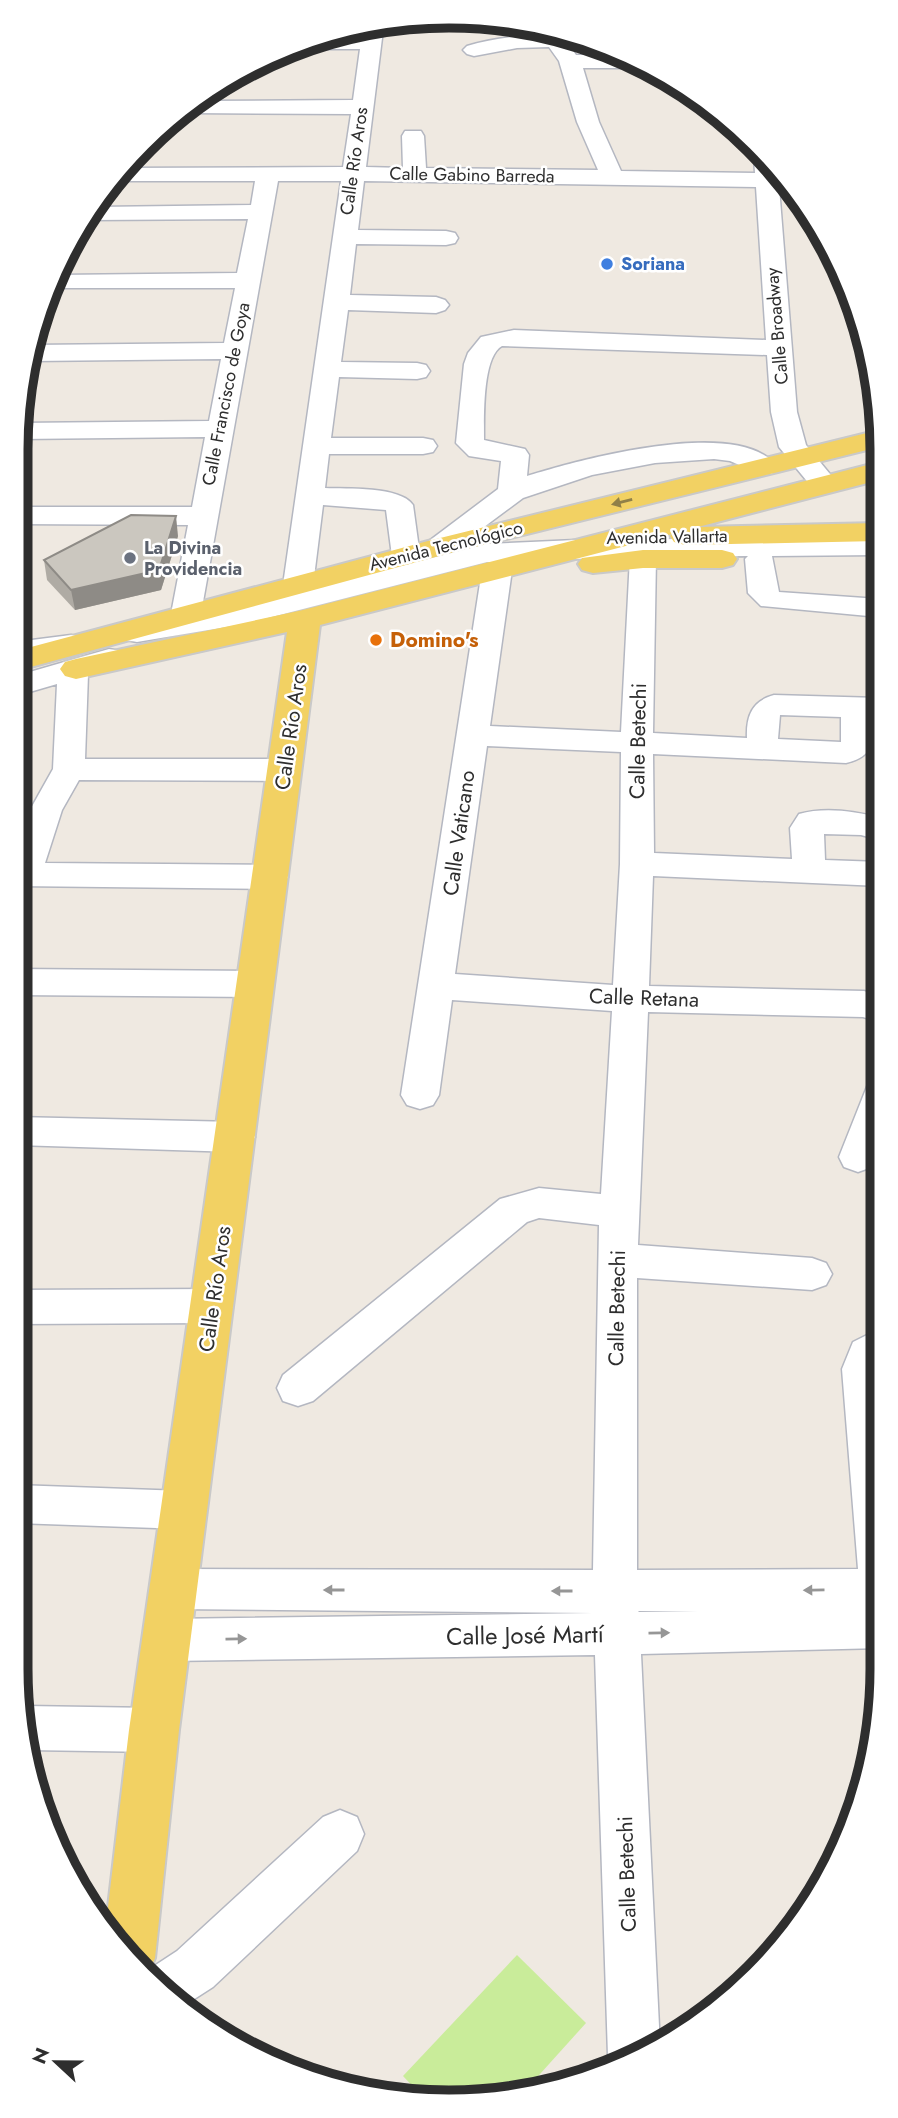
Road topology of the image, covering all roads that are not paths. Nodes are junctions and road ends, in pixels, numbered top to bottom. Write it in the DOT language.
graph roads {
  1 [pos="372,36"];
  2 [pos="544,39"];
  3 [pos="556,41"];
  4 [pos="474,50"];
  5 [pos="570,61"];
  6 [pos="614,62"];
  7 [pos="361,107"];
  8 [pos="203,108"];
  9 [pos="413,136"];
  10 [pos="766,171"];
  11 [pos="351,174"];
  12 [pos="129,175"];
  13 [pos="268,175"];
  14 [pos="415,175"];
  15 [pos="612,177"];
  16 [pos="772,179"];
  17 [pos="262,212"];
  18 [pos="100,214"];
  19 [pos="344,237"];
  20 [pos="446,238"];
  21 [pos="249,280"];
  22 [pos="63,282"];
  23 [pos="335,302"];
  24 [pos="436,305"];
  25 [pos="778,348"];
  26 [pos="235,351"];
  27 [pos="39,353"];
  28 [pos="326,369"];
  29 [pos="417,371"];
  30 [pos="220,429"];
  31 [pos="29,431"];
  32 [pos="870,440"];
  33 [pos="316,446"];
  34 [pos="423,446"];
  35 [pos="800,458"];
  36 [pos="763,467"];
  37 [pos="870,473"];
  38 [pos="825,485"];
  39 [pos="512,492"];
  40 [pos="310,496"];
  41 [pos="28,516"];
  42 [pos="202,516"];
  43 [pos="870,532"];
  44 [pos="635,543"];
  45 [pos="448,545"];
  46 [pos="870,546"];
  47 [pos="576,549"];
  48 [pos="406,556"];
  49 [pos="870,558"];
  50 [pos="760,559"];
  51 [pos="497,569"];
  52 [pos="302,602"];
  53 [pos="870,607"];
  54 [pos="186,614"];
  55 [pos="28,652"];
  56 [pos="76,656"];
  57 [pos="28,659"];
  58 [pos="28,679"];
  59 [pos="868,708"];
  60 [pos="473,735"];
  61 [pos="637,742"];
  62 [pos="763,750"];
  63 [pos="69,769"];
  64 [pos="285,770"];
  65 [pos="870,826"];
  66 [pos="28,854"];
  67 [pos="637,864"];
  68 [pos="809,871"];
  69 [pos="28,874"];
  70 [pos="870,874"];
  71 [pos="271,877"];
  72 [pos="28,982"];
  73 [pos="256,984"];
  74 [pos="436,986"];
  75 [pos="631,999"];
  76 [pos="867,1006"];
  77 [pos="420,1096"];
  78 [pos="870,1124"];
  79 [pos="28,1131"];
  80 [pos="236,1137"];
  81 [pos="858,1157"];
  82 [pos="618,1211"];
  83 [pos="617,1260"];
  84 [pos="812,1274"];
  85 [pos="213,1306"];
  86 [pos="28,1307"];
  87 [pos="870,1357"];
  88 [pos="298,1388"];
  89 [pos="870,1450"];
  90 [pos="28,1504"];
  91 [pos="184,1510"];
  92 [pos="173,1589"];
  93 [pos="870,1590"];
  94 [pos="616,1613"];
  95 [pos="870,1626"];
  96 [pos="168,1640"];
  97 [pos="33,1728"];
  98 [pos="154,1730"];
  99 [pos="340,1834"];
  100 [pos="130,1944"];
  101 [pos="170,1986"];
  102 [pos="634,2048"];
  1 -- 7 [label="street, Calle Río Aros"];
  2 -- 4 [label="street"];
  3 -- 5 [label="street"];
  5 -- 6 [label="street"];
  5 -- 15 [label="street"];
  7 -- 8 [label="street"];
  7 -- 11 [label="street, Calle Río Aros"];
  9 -- 14 [label="street"];
  10 -- 15 [label="street, Calle Gabino Barreda"];
  11 -- 13 [label="street, Calle Gabino Barreda"];
  11 -- 14 [label="street, Calle Gabino Barreda"];
  11 -- 19 [label="street, Calle Río Aros"];
  12 -- 13 [label="street, Calle Gabino Barreda"];
  13 -- 17 [label="street, Calle Francisco de Goya"];
  14 -- 15 [label="street, Calle Gabino Barreda"];
  16 -- 25 [label="street, Calle Broadway"];
  17 -- 18 [label="street"];
  17 -- 21 [label="street, Calle Francisco de Goya"];
  19 -- 20 [label="street"];
  19 -- 23 [label="street, Calle Río Aros"];
  21 -- 22 [label="street"];
  21 -- 26 [label="street, Calle Francisco de Goya"];
  23 -- 24 [label="street"];
  23 -- 28 [label="street, Calle Río Aros"];
  25 -- 35 [label="street, Calle Broadway"];
  25 -- 39 [label="street"];
  26 -- 27 [label="street"];
  26 -- 30 [label="street, Calle Francisco de Goya"];
  28 -- 29 [label="street"];
  28 -- 33 [label="street, Calle Río Aros"];
  30 -- 31 [label="street"];
  30 -- 42 [label="street, Calle Francisco de Goya"];
  32 -- 35 [label="main road, Avenida Tecnológico"];
  33 -- 34 [label="street"];
  33 -- 40 [label="street, Calle Río Aros"];
  35 -- 36 [label="main road, Avenida Tecnológico"];
  35 -- 38 [label="street, Calle Broadway"];
  36 -- 39 [label="street"];
  36 -- 44 [label="main road"];
  36 -- 45 [label="main road, Avenida Tecnológico, one-way"];
  37 -- 38 [label="main road, Avenida Tecnológico"];
  38 -- 44 [label="main road, Avenida Tecnológico"];
  39 -- 45 [label="street"];
  40 -- 48 [label="street"];
  40 -- 52 [label="street, Calle Río Aros"];
  41 -- 42 [label="street"];
  42 -- 54 [label="street, Calle Francisco de Goya"];
  43 -- 44 [label="main road, Avenida Vallarta"];
  44 -- 45 [label="main road, Avenida Vallarta"];
  44 -- 47 [label="main road, Avenida Tecnológico"];
  44 -- 50 [label="main road, Avenida Vallarta"];
  44 -- 51 [label="main road, Avenida Vallarta"];
  44 -- 61 [label="street, Calle Betechi"];
  45 -- 48 [label="main road, Avenida Tecnológico"];
  46 -- 47 [label="street"];
  47 -- 51 [label="main road, Avenida Tecnológico"];
  47 -- 56 [label="street"];
  48 -- 52 [label="main road, Avenida Tecnológico"];
  49 -- 50 [label="main road, Avenida Vallarta"];
  50 -- 53 [label="street"];
  51 -- 52 [label="main road, Avenida Tecnológico"];
  51 -- 60 [label="street, Calle Vaticano"];
  52 -- 54 [label="main road, Avenida Tecnológico"];
  52 -- 56 [label="main road, Avenida Tecnológico"];
  52 -- 64 [label="main road, Calle Río Aros"];
  54 -- 56 [label="main road, Avenida Tecnológico"];
  55 -- 56 [label="street"];
  56 -- 57 [label="main road, Avenida Tecnológico"];
  56 -- 58 [label="main road, Avenida Tecnológico"];
  56 -- 63 [label="street"];
  59 -- 62 [label="street"];
  59 -- 62 [label="street"];
  60 -- 61 [label="street"];
  60 -- 74 [label="street, Calle Vaticano"];
  61 -- 62 [label="street"];
  61 -- 67 [label="street, Calle Betechi"];
  63 -- 64 [label="street"];
  63 -- 66 [label="street"];
  64 -- 71 [label="main road, Calle Río Aros"];
  65 -- 68 [label="street"];
  67 -- 68 [label="street"];
  67 -- 75 [label="street, Calle Betechi"];
  68 -- 70 [label="street"];
  69 -- 71 [label="street"];
  71 -- 73 [label="main road, Calle Río Aros"];
  72 -- 73 [label="street"];
  73 -- 80 [label="main road, Calle Río Aros"];
  74 -- 75 [label="street, Calle Retana"];
  74 -- 77 [label="street, Calle Vaticano"];
  75 -- 76 [label="street, Calle Retana"];
  75 -- 82 [label="street, Calle Betechi"];
  78 -- 81 [label="street"];
  79 -- 80 [label="street"];
  80 -- 85 [label="main road, Calle Río Aros"];
  82 -- 83 [label="street, Calle Betechi"];
  82 -- 88 [label="street"];
  83 -- 84 [label="street"];
  83 -- 94 [label="street, Calle Betechi"];
  85 -- 86 [label="street"];
  85 -- 91 [label="main road, Calle Río Aros"];
  87 -- 89 [label="street"];
  90 -- 91 [label="street"];
  91 -- 92 [label="main road, Calle Río Aros"];
  94 -- 92 [label="street, Calle José Martí, one-way"];
  92 -- 96 [label="main road, Calle Río Aros"];
  93 -- 94 [label="street, Calle José Martí, one-way"];
  94 -- 95 [label="street, Calle José Martí, one-way"];
  96 -- 94 [label="street, Calle José Martí, one-way"];
  94 -- 102 [label="street, Calle Betechi"];
  96 -- 98 [label="main road, Calle Río Aros"];
  97 -- 98 [label="street"];
  98 -- 100 [label="main road, Calle Río Aros"];
  99 -- 101 [label="street"];
}
